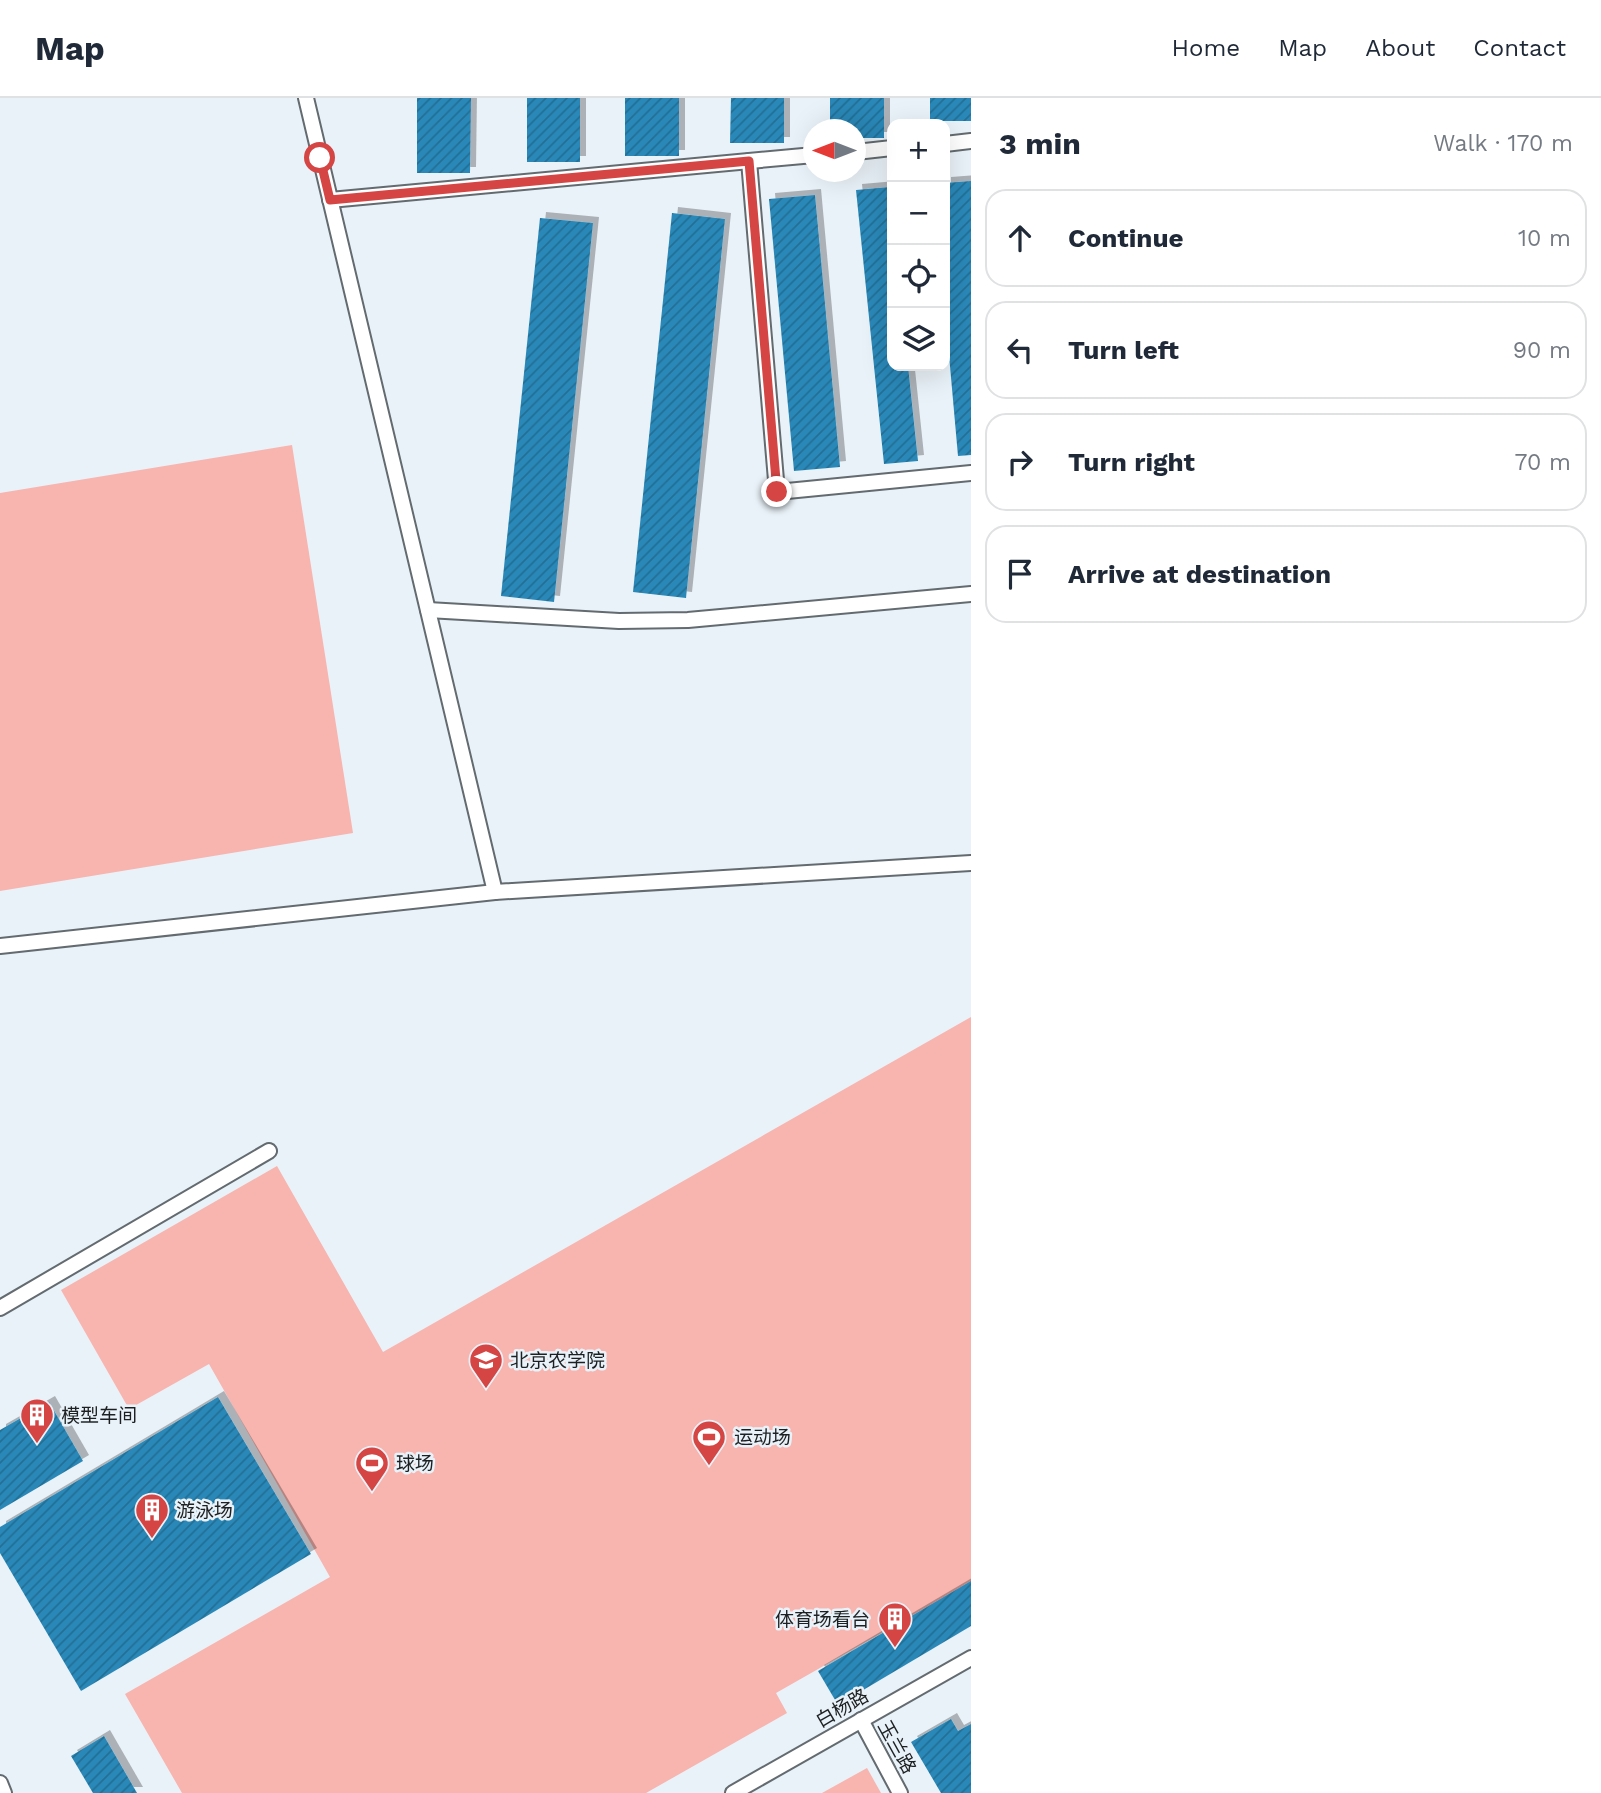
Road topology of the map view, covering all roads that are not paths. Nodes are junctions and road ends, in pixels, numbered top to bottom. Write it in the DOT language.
graph roads {
  1 [pos="306,98"];
  2 [pos="971,141"];
  3 [pos="950,143"];
  4 [pos="887,149"];
  5 [pos="866,151"];
  6 [pos="803,156"];
  7 [pos="749,161"];
  8 [pos="330,200"];
  9 [pos="971,473"];
  10 [pos="971,594"];
  11 [pos="428,610"];
  12 [pos="971,863"];
  13 [pos="495,892"];
  14 [pos="0,946"];
  15 [pos="269,1151"];
  16 [pos="0,1308"];
  17 [pos="971,1658"];
  18 [pos="860,1720"];
  19 [pos="0,1783"];
  20 [pos="5,1793"];
  21 [pos="733,1793"];
  22 [pos="900,1793"];
  1 -- 8 [label="lane"];
  2 -- 3 [label="lane"];
  4 -- 5 [label="lane"];
  6 -- 7 [label="lane"];
  7 -- 8 [label="lane"];
  7 -- 9 [label="lane"];
  8 -- 11 [label="lane"];
  10 -- 11 [label="lane"];
  11 -- 13 [label="lane"];
  12 -- 13 [label="lane"];
  13 -- 14 [label="lane"];
  15 -- 16 [label="lane"];
  17 -- 18 [label="lane, 白杨路"];
  18 -- 21 [label="lane, 白杨路"];
  18 -- 22 [label="lane, 玉兰路"];
  19 -- 20 [label="lane"];
}
